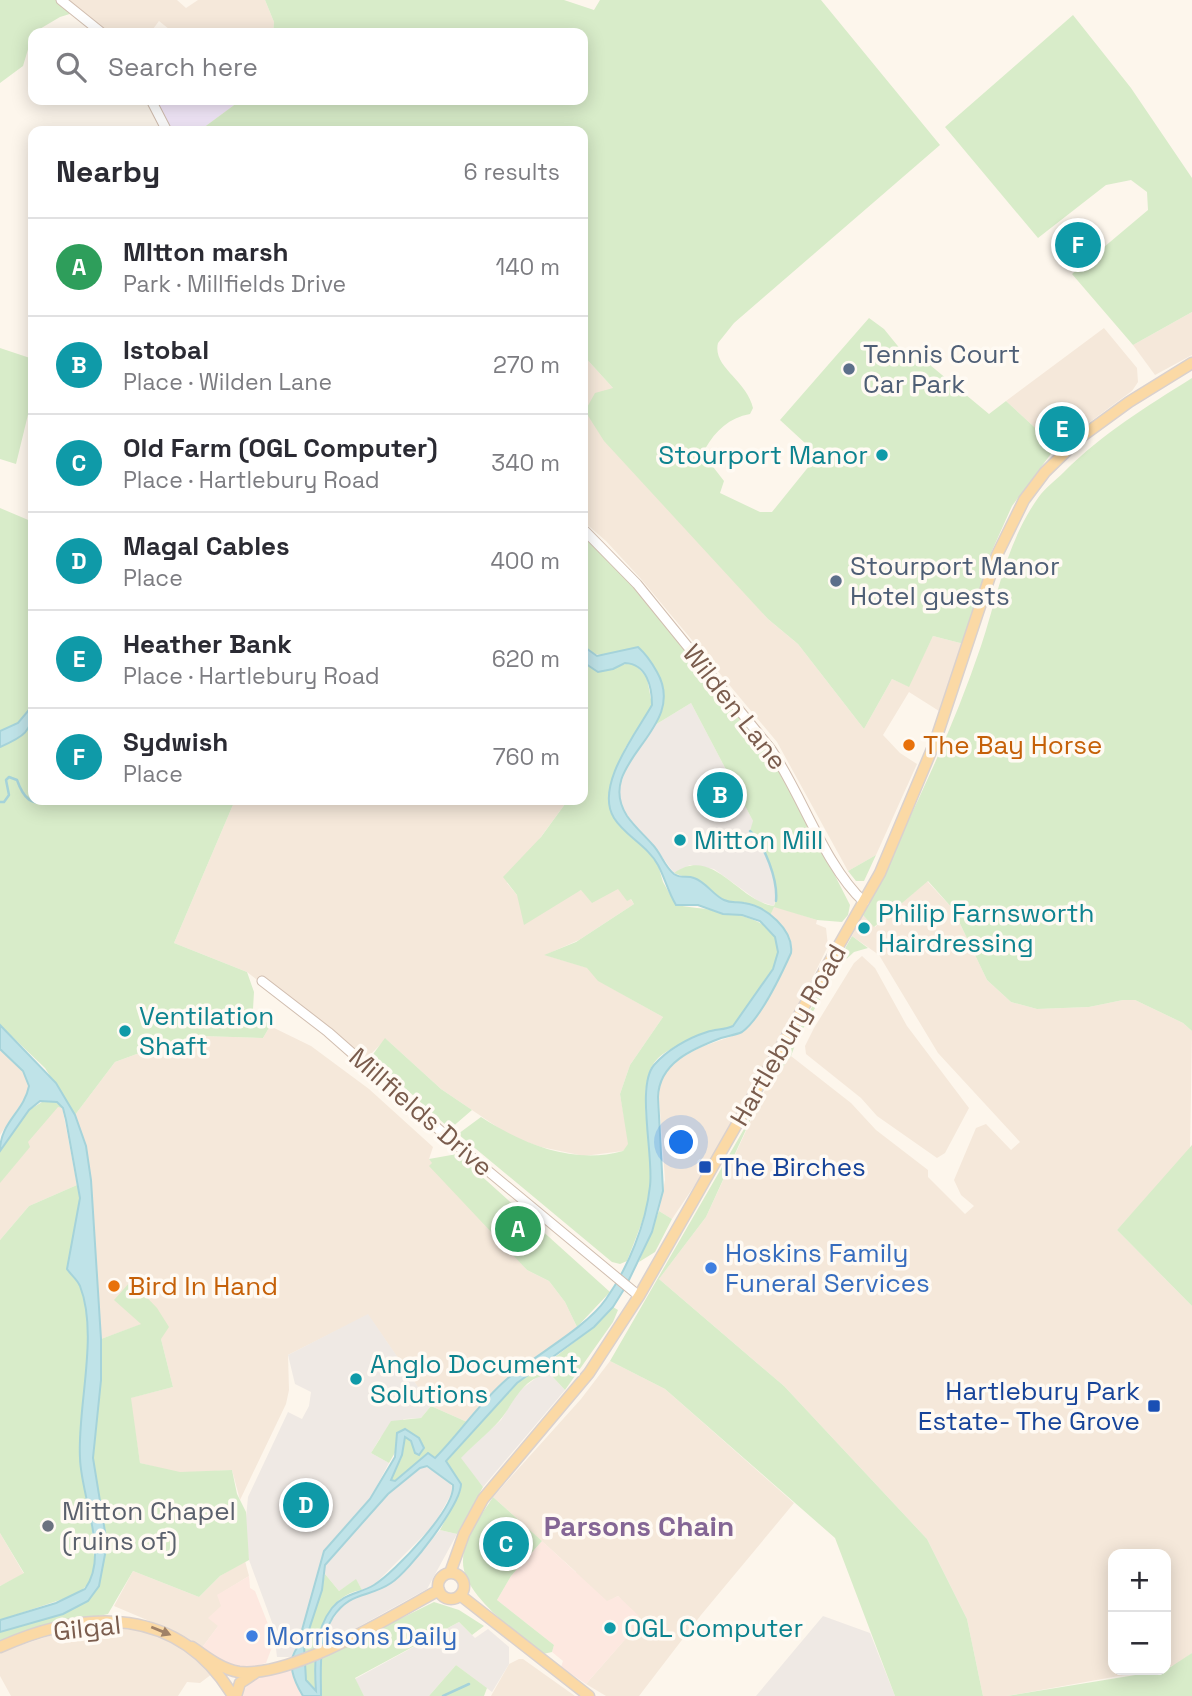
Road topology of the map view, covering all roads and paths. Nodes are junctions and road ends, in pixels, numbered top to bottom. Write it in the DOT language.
graph roads {
  1 [pos="61,0"];
  2 [pos="96,28"];
  3 [pos="154,105"];
  4 [pos="164,126"];
  5 [pos="1192,363"];
  6 [pos="588,534"];
  7 [pos="864,902"];
  8 [pos="262,981"];
  9 [pos="635,1293"];
  10 [pos="450,1573"];
  11 [pos="439,1590"];
  12 [pos="460,1595"];
  13 [pos="0,1647"];
  14 [pos="192,1647"];
  15 [pos="267,1668"];
  16 [pos="234,1696"];
  17 [pos="589,1696"];
  1 -- 2 [label="street"];
  3 -- 4 [label="street"];
  5 -- 7 [label="main road, Hartlebury Road"];
  6 -- 7 [label="street, Wilden Lane"];
  7 -- 9 [label="main road, Hartlebury Road"];
  8 -- 9 [label="street, Millfields Drive"];
  9 -- 10 [label="main road, Hartlebury Road"];
  10 -- 11 [label="main road"];
  10 -- 12 [label="main road"];
  11 -- 12 [label="main road"];
  11 -- 15 [label="main road"];
  12 -- 17 [label="main road"];
  13 -- 14 [label="main road, Gilgal, one-way"];
  14 -- 15 [label="main road"];
  14 -- 16 [label="main road, Gilgal"];
  15 -- 16 [label="main road"];
}
